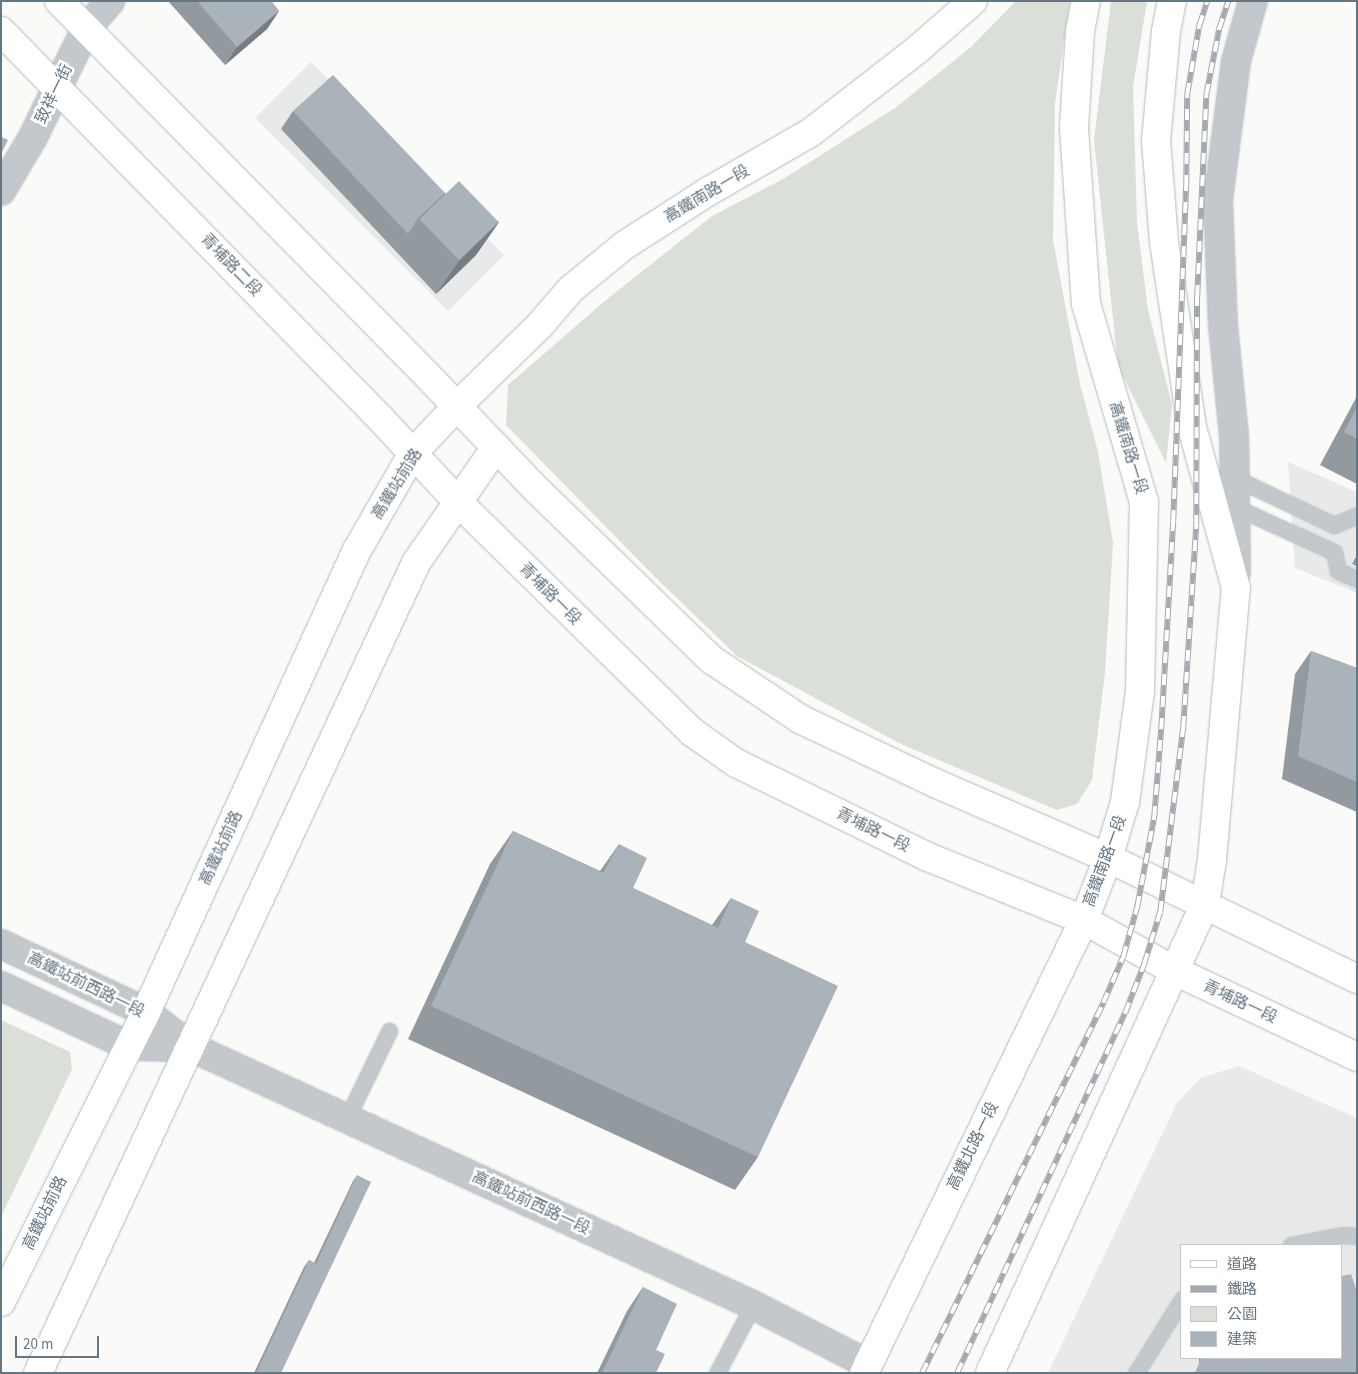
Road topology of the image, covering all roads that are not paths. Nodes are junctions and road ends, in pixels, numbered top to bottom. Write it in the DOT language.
graph roads {
  1 [pos="60,1"];
  2 [pos="110,1"];
  3 [pos="973,1"];
  4 [pos="1086,1"];
  5 [pos="1172,1"];
  6 [pos="1253,1"];
  7 [pos="86,29"];
  8 [pos="1,31"];
  9 [pos="57,86"];
  10 [pos="1,191"];
  11 [pos="457,406"];
  12 [pos="496,447"];
  13 [pos="413,453"];
  14 [pos="1234,478"];
  15 [pos="458,502"];
  16 [pos="1235,507"];
  17 [pos="1357,515"];
  18 [pos="1357,579"];
  19 [pos="1236,588"];
  20 [pos="1108,858"];
  21 [pos="1205,904"];
  22 [pos="1084,920"];
  23 [pos="1,944"];
  24 [pos="1175,971"];
  25 [pos="1357,979"];
  26 [pos="1,986"];
  27 [pos="146,1012"];
  28 [pos="389,1031"];
  29 [pos="129,1046"];
  30 [pos="192,1047"];
  31 [pos="1357,1057"];
  32 [pos="347,1118"];
  33 [pos="1357,1236"];
  34 [pos="1296,1244"];
  35 [pos="1,1302"];
  36 [pos="1180,1302"];
  37 [pos="753,1305"];
  38 [pos="866,1368"];
  39 [pos="715,1372"];
  40 [pos="38,1373"];
  41 [pos="990,1373"];
  42 [pos="1136,1373"];
  1 -- 7 [label="street"];
  2 -- 7 [label="street, 致祥一街"];
  3 -- 11 [label="street, 高鐵南路一段"];
  4 -- 20 [label="street, 高鐵南路一段"];
  5 -- 19 [label="street"];
  6 -- 14 [label="street"];
  7 -- 9 [label="street, 致祥一街"];
  7 -- 11 [label="street"];
  8 -- 9 [label="street, 青埔路二段"];
  9 -- 10 [label="street, 致祥一街"];
  9 -- 13 [label="street, 青埔路二段"];
  11 -- 12 [label="street"];
  11 -- 13 [label="street, 高鐵站前路"];
  12 -- 15 [label="street"];
  12 -- 20 [label="street"];
  13 -- 15 [label="street, 青埔路二段"];
  13 -- 27 [label="street, 高鐵站前路"];
  14 -- 16 [label="street"];
  14 -- 17 [label="lane"];
  15 -- 22 [label="street, 青埔路一段"];
  15 -- 30 [label="street"];
  16 -- 18 [label="lane"];
  16 -- 19 [label="street"];
  19 -- 21 [label="street"];
  20 -- 21 [label="street"];
  20 -- 22 [label="street, 高鐵南路一段"];
  21 -- 24 [label="street"];
  21 -- 25 [label="street"];
  22 -- 24 [label="street, 青埔路一段"];
  22 -- 38 [label="street, 高鐵北路一段"];
  23 -- 27 [label="street, 高鐵站前西路一段"];
  24 -- 31 [label="street, 青埔路一段"];
  24 -- 41 [label="street"];
  26 -- 29 [label="street, 高鐵站前西路一段"];
  27 -- 29 [label="street, 高鐵站前路"];
  27 -- 30 [label="street, 高鐵站前西路一段"];
  28 -- 32 [label="lane"];
  29 -- 30 [label="street, 高鐵站前西路一段"];
  29 -- 35 [label="street, 高鐵站前路"];
  30 -- 32 [label="street, 高鐵站前西路一段"];
  30 -- 40 [label="street"];
  32 -- 37 [label="street, 高鐵站前西路一段"];
  33 -- 34 [label="lane"];
  36 -- 42 [label="lane"];
  37 -- 38 [label="street, 高鐵站前西路一段"];
  37 -- 39 [label="lane"];
}
